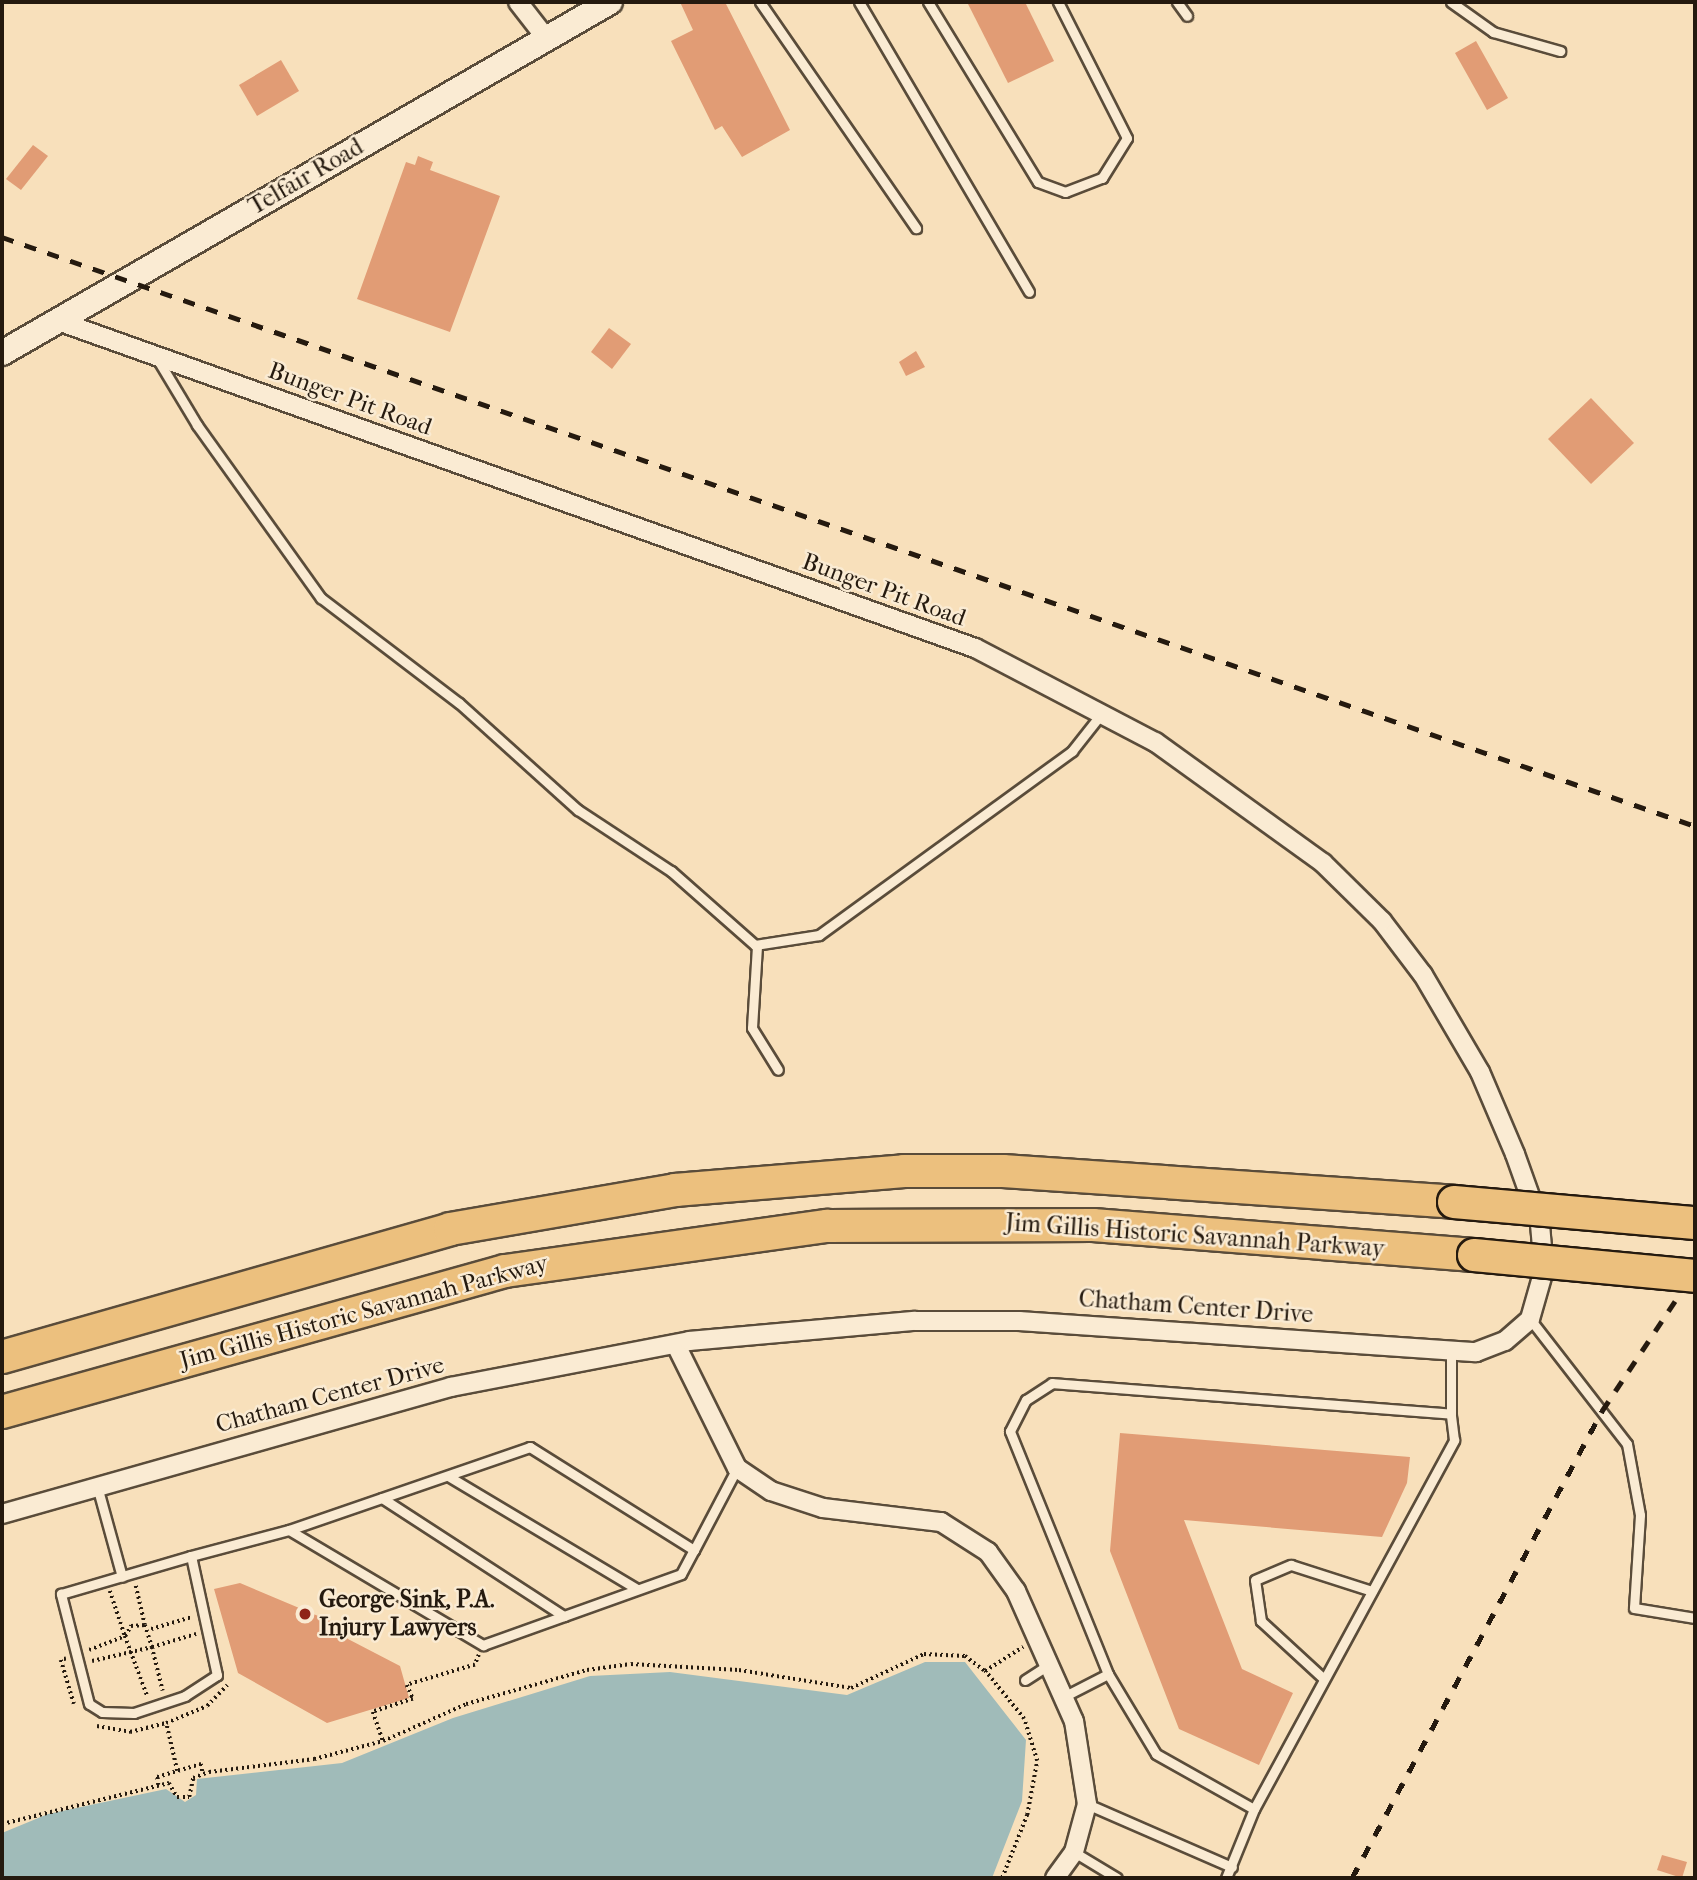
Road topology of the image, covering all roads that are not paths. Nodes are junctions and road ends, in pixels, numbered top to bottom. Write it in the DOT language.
graph roads {
  1 [pos="518,2"];
  2 [pos="610,2"];
  3 [pos="760,2"];
  4 [pos="859,2"];
  5 [pos="928,2"];
  6 [pos="1058,2"];
  7 [pos="1177,2"];
  8 [pos="1451,2"];
  9 [pos="1187,16"];
  10 [pos="546,38"];
  11 [pos="1560,51"];
  12 [pos="916,228"];
  13 [pos="1030,292"];
  14 [pos="58,321"];
  15 [pos="2,353"];
  16 [pos="155,355"];
  17 [pos="1102,713"];
  18 [pos="757,946"];
  19 [pos="778,1070"];
  20 [pos="1695,1223"];
  21 [pos="1695,1276"];
  22 [pos="1530,1319"];
  23 [pos="676,1345"];
  24 [pos="1451,1354"];
  25 [pos="2,1357"];
  26 [pos="2,1412"];
  27 [pos="1451,1414"];
  28 [pos="737,1468"];
  29 [pos="448,1476"];
  30 [pos="97,1486"];
  31 [pos="382,1498"];
  32 [pos="2,1514"];
  33 [pos="289,1530"];
  34 [pos="694,1550"];
  35 [pos="191,1556"];
  36 [pos="122,1577"];
  37 [pos="638,1590"];
  38 [pos="1372,1591"];
  39 [pos="564,1616"];
  40 [pos="1695,1618"];
  41 [pos="1045,1667"];
  42 [pos="1108,1674"];
  43 [pos="1324,1679"];
  44 [pos="1025,1680"];
  45 [pos="1067,1695"];
  46 [pos="1087,1804"];
  47 [pos="1254,1809"];
  48 [pos="1074,1852"];
  49 [pos="1232,1867"];
  50 [pos="1055,1878"];
  51 [pos="1116,1878"];
  52 [pos="1226,1878"];
  1 -- 10 [label="street"];
  2 -- 10 [label="street, Telfair Road"];
  3 -- 12 [label="lane"];
  4 -- 13 [label="lane"];
  5 -- 6 [label="lane"];
  7 -- 9 [label="lane"];
  8 -- 11 [label="lane"];
  10 -- 14 [label="street, Telfair Road"];
  14 -- 15 [label="street, Telfair Road"];
  14 -- 16 [label="street, Bunger Pit Road"];
  16 -- 17 [label="street, Bunger Pit Road"];
  16 -- 18 [label="lane"];
  17 -- 18 [label="lane"];
  17 -- 22 [label="street, Bunger Pit Road"];
  18 -- 19 [label="lane"];
  20 -- 25 [label="highway, Jim Gillis Historic Savannah Parkway, bridge"];
  21 -- 26 [label="highway, Jim Gillis Historic Savannah Parkway, bridge"];
  22 -- 24 [label="street, Chatham Center Drive"];
  22 -- 40 [label="lane"];
  23 -- 24 [label="street, Chatham Center Drive"];
  23 -- 28 [label="street"];
  23 -- 30 [label="street, Chatham Center Drive"];
  24 -- 27 [label="lane"];
  27 -- 38 [label="lane"];
  27 -- 42 [label="lane"];
  28 -- 34 [label="lane"];
  28 -- 41 [label="street"];
  29 -- 31 [label="lane"];
  29 -- 34 [label="lane"];
  29 -- 37 [label="lane"];
  30 -- 32 [label="street, Chatham Center Drive"];
  30 -- 36 [label="lane"];
  31 -- 33 [label="lane"];
  31 -- 39 [label="lane"];
  33 -- 35 [label="lane"];
  33 -- 39 [label="lane"];
  34 -- 37 [label="lane"];
  35 -- 36 [label="lane"];
  35 -- 36 [label="lane"];
  37 -- 39 [label="lane"];
  38 -- 43 [label="lane"];
  38 -- 43 [label="lane"];
  41 -- 44 [label="lane"];
  41 -- 45 [label="street"];
  42 -- 45 [label="lane"];
  42 -- 47 [label="lane"];
  43 -- 47 [label="lane"];
  45 -- 46 [label="street"];
  46 -- 48 [label="street"];
  46 -- 49 [label="lane"];
  47 -- 49 [label="lane"];
  48 -- 50 [label="street"];
  48 -- 51 [label="lane"];
  49 -- 52 [label="lane"];
}
